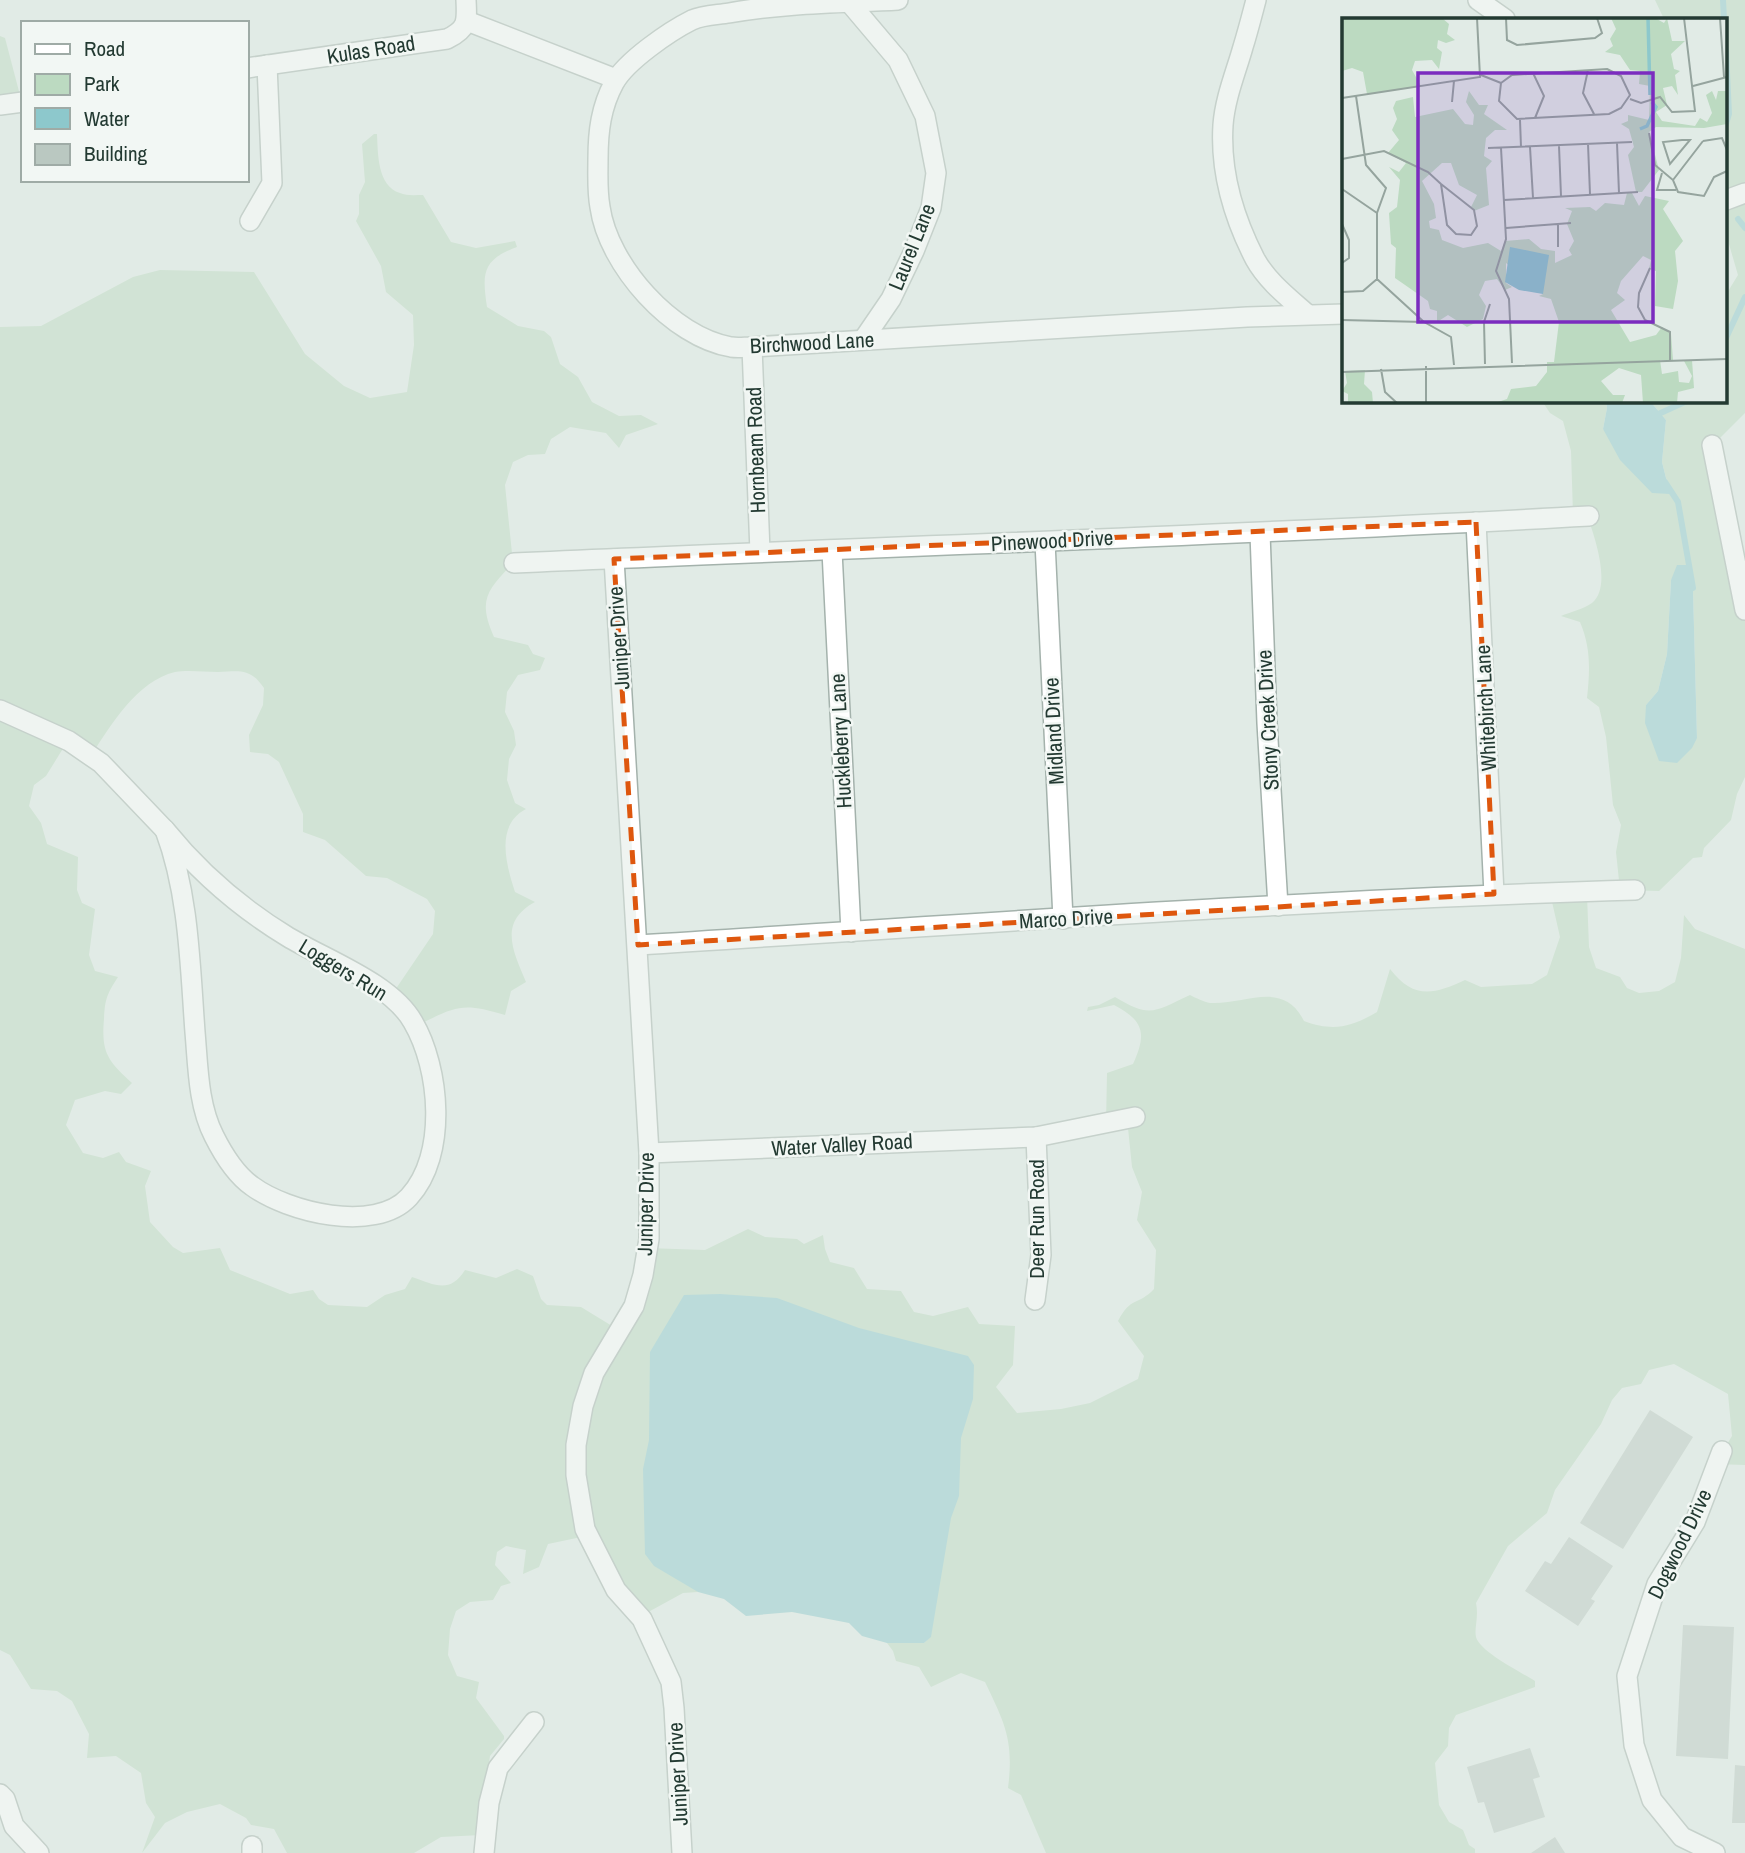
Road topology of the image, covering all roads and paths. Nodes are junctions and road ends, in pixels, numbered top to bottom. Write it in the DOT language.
graph roads {
  1 [pos="466,0"];
  2 [pos="898,0"];
  3 [pos="1256,0"];
  4 [pos="1478,0"];
  5 [pos="849,2"];
  6 [pos="1504,18"];
  7 [pos="467,21"];
  8 [pos="267,65"];
  9 [pos="248,68"];
  10 [pos="616,79"];
  11 [pos="1745,193"];
  12 [pos="1728,199"];
  13 [pos="250,221"];
  14 [pos="1307,314"];
  15 [pos="1342,314"];
  16 [pos="863,340"];
  17 [pos="752,347"];
  18 [pos="1712,446"];
  19 [pos="1589,516"];
  20 [pos="1476,522"];
  21 [pos="1260,533"];
  22 [pos="1045,542"];
  23 [pos="832,551"];
  24 [pos="760,552"];
  25 [pos="614,559"];
  26 [pos="514,564"];
  27 [pos="1745,610"];
  28 [pos="0,710"];
  29 [pos="165,830"];
  30 [pos="1635,890"];
  31 [pos="1493,894"];
  32 [pos="1278,906"];
  33 [pos="1063,919"];
  34 [pos="850,932"];
  35 [pos="638,945"];
  36 [pos="1135,1117"];
  37 [pos="1036,1137"];
  38 [pos="649,1153"];
  39 [pos="1035,1300"];
  40 [pos="1722,1451"];
  41 [pos="534,1722"];
  42 [pos="0,1794"];
  43 [pos="39,1853"];
  44 [pos="484,1853"];
  45 [pos="682,1853"];
  46 [pos="1715,1853"];
  1 -- 7 [label="street"];
  2 -- 5 [label="street"];
  3 -- 14 [label="street"];
  4 -- 6 [label="street"];
  5 -- 10 [label="street"];
  5 -- 16 [label="street, Laurel Lane"];
  7 -- 8 [label="street, Kulas Road"];
  7 -- 10 [label="street"];
  8 -- 9 [label="street, Kulas Road"];
  8 -- 13 [label="street"];
  10 -- 17 [label="street, Birchwood Lane"];
  11 -- 12 [label="street"];
  14 -- 15 [label="street, Birchwood Lane"];
  14 -- 16 [label="street, Birchwood Lane"];
  16 -- 17 [label="street, Birchwood Lane"];
  17 -- 24 [label="street, Hornbeam Road"];
  18 -- 27 [label="street"];
  19 -- 20 [label="street, Pinewood Drive"];
  20 -- 21 [label="street, Pinewood Drive"];
  20 -- 31 [label="street, Whitebirch Lane"];
  21 -- 22 [label="street, Pinewood Drive"];
  21 -- 32 [label="street, Stony Creek Drive"];
  22 -- 23 [label="street, Pinewood Drive"];
  22 -- 33 [label="street, Midland Drive"];
  23 -- 24 [label="street, Pinewood Drive"];
  23 -- 34 [label="street, Huckleberry Lane"];
  24 -- 25 [label="street, Pinewood Drive"];
  25 -- 26 [label="street, Pinewood Drive"];
  25 -- 35 [label="street, Juniper Drive"];
  28 -- 29 [label="street, Loggers Run"];
  29 -- 29 [label="street, Loggers Run"];
  30 -- 31 [label="street, Marco Drive"];
  31 -- 32 [label="street, Marco Drive"];
  32 -- 33 [label="street, Marco Drive"];
  33 -- 34 [label="street, Marco Drive"];
  34 -- 35 [label="street, Marco Drive"];
  35 -- 38 [label="street, Juniper Drive"];
  36 -- 37 [label="street"];
  37 -- 38 [label="street, Water Valley Road"];
  37 -- 39 [label="street, Deer Run Road"];
  38 -- 45 [label="street, Juniper Drive"];
  40 -- 46 [label="street, Dogwood Drive"];
  41 -- 44 [label="street"];
  42 -- 43 [label="street"];
}
